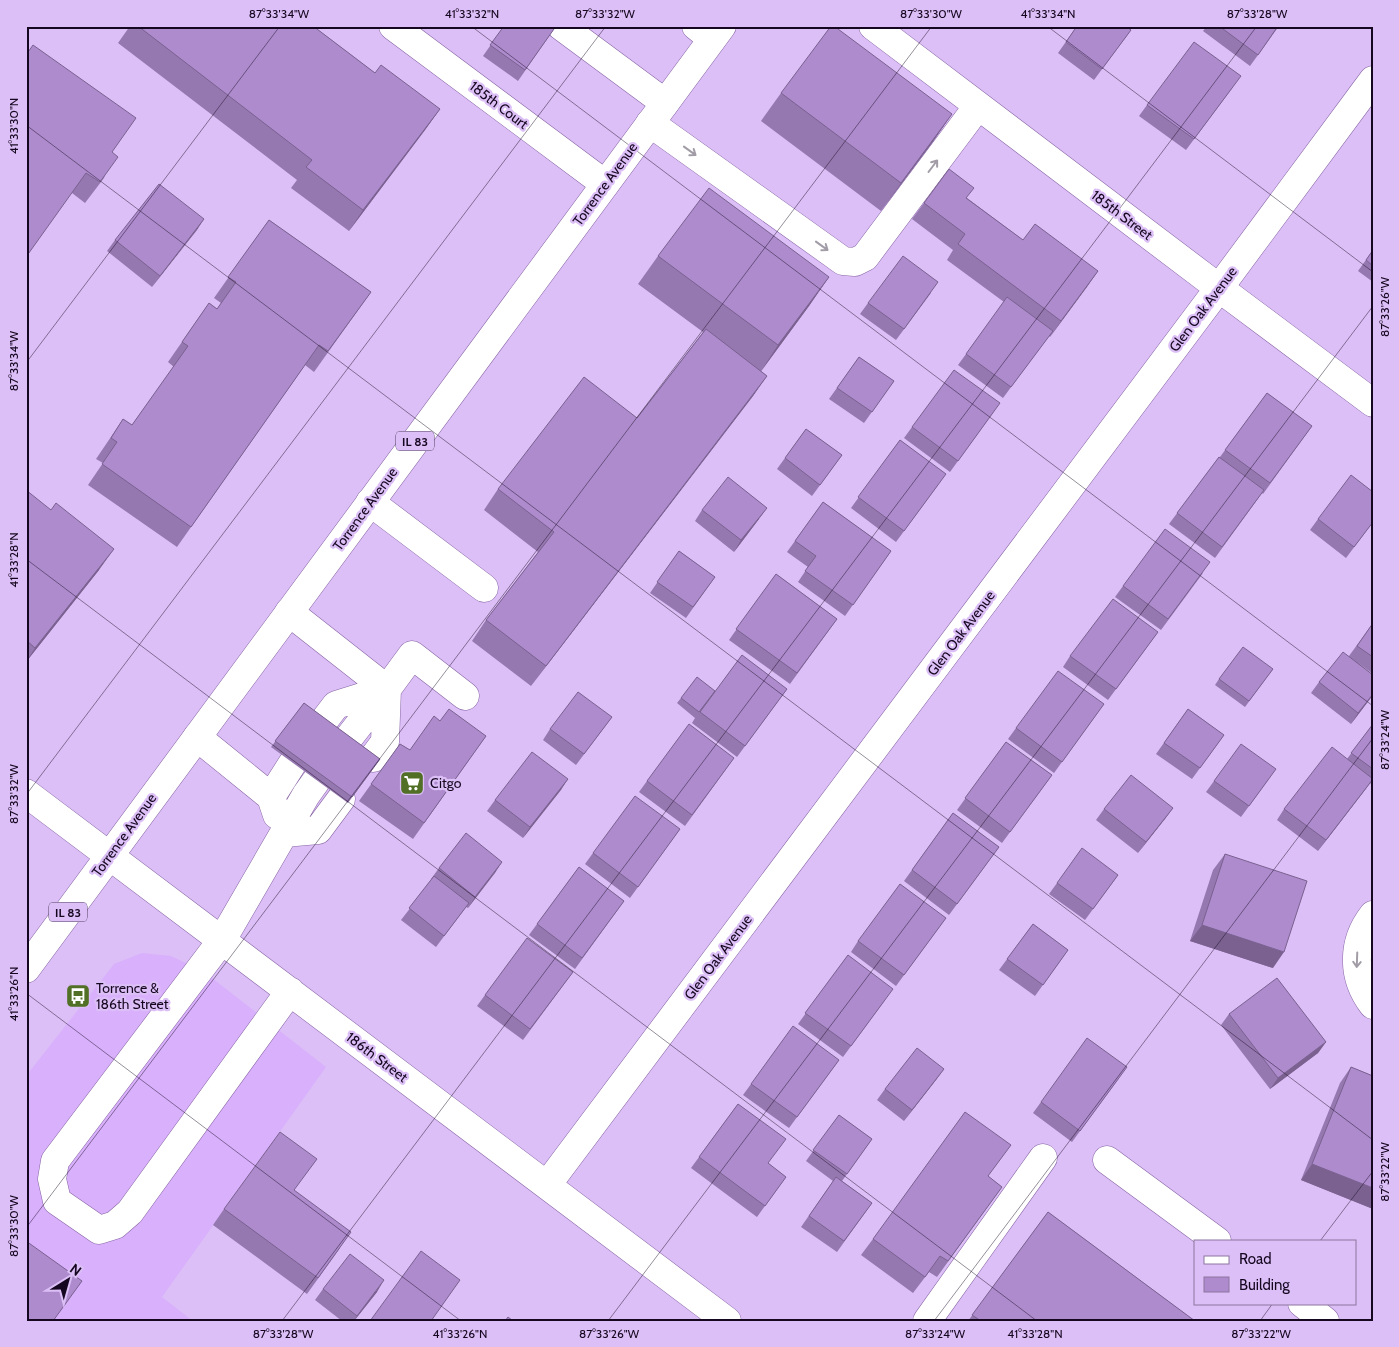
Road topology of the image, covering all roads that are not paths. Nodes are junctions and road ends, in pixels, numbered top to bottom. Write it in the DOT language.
graph roads {
  1 [pos="393,26"];
  2 [pos="561,26"];
  3 [pos="872,26"];
  4 [pos="710,30"];
  5 [pos="1373,80"];
  6 [pos="978,106"];
  7 [pos="657,113"];
  8 [pos="605,184"];
  9 [pos="1219,288"];
  10 [pos="1373,403"];
  11 [pos="370,502"];
  12 [pos="484,588"];
  13 [pos="289,612"];
  14 [pos="386,689"];
  15 [pos="465,696"];
  16 [pos="323,722"];
  17 [pos="197,737"];
  18 [pos="347,740"];
  19 [pos="373,758"];
  20 [pos="292,764"];
  21 [pos="316,781"];
  22 [pos="26,793"];
  23 [pos="271,797"];
  24 [pos="341,799"];
  25 [pos="284,832"];
  26 [pos="110,856"];
  27 [pos="1373,915"];
  28 [pos="222,940"];
  29 [pos="26,969"];
  30 [pos="290,991"];
  31 [pos="1373,1005"];
  32 [pos="1043,1158"];
  33 [pos="1107,1160"];
  34 [pos="547,1185"];
  35 [pos="1216,1240"];
  36 [pos="1303,1304"];
  37 [pos="727,1321"];
  38 [pos="927,1321"];
  39 [pos="1325,1321"];
  1 -- 8 [label="street, 185th Court"];
  2 -- 7 [label="street"];
  3 -- 6 [label="street, 185th Street"];
  4 -- 7 [label="street, Torrence Avenue / IL 83"];
  5 -- 9 [label="street, Glen Oak Avenue"];
  7 -- 6 [label="street, one-way"];
  6 -- 9 [label="street, 185th Street"];
  7 -- 8 [label="street, Torrence Avenue / IL 83"];
  8 -- 11 [label="street, Torrence Avenue / IL 83"];
  9 -- 10 [label="street, 185th Street"];
  9 -- 34 [label="street, Glen Oak Avenue"];
  11 -- 12 [label="street"];
  11 -- 13 [label="street, Torrence Avenue / IL 83"];
  13 -- 14 [label="street"];
  13 -- 17 [label="street, Torrence Avenue / IL 83"];
  14 -- 15 [label="street"];
  14 -- 16 [label="street"];
  14 -- 18 [label="street"];
  14 -- 19 [label="street"];
  17 -- 23 [label="street"];
  17 -- 26 [label="street, Torrence Avenue / IL 83"];
  20 -- 23 [label="street"];
  21 -- 25 [label="street"];
  22 -- 26 [label="street, 186th Street"];
  23 -- 25 [label="street"];
  24 -- 25 [label="street"];
  25 -- 28 [label="street"];
  26 -- 28 [label="street, 186th Street"];
  26 -- 29 [label="street, Torrence Avenue / IL 83"];
  27 -- 31 [label="street, one-way"];
  28 -- 30 [label="street, 186th Street"];
  28 -- 30 [label="street"];
  30 -- 34 [label="street, 186th Street"];
  32 -- 38 [label="street"];
  33 -- 35 [label="street"];
  34 -- 37 [label="street, 186th Street"];
  36 -- 39 [label="street"];
}
